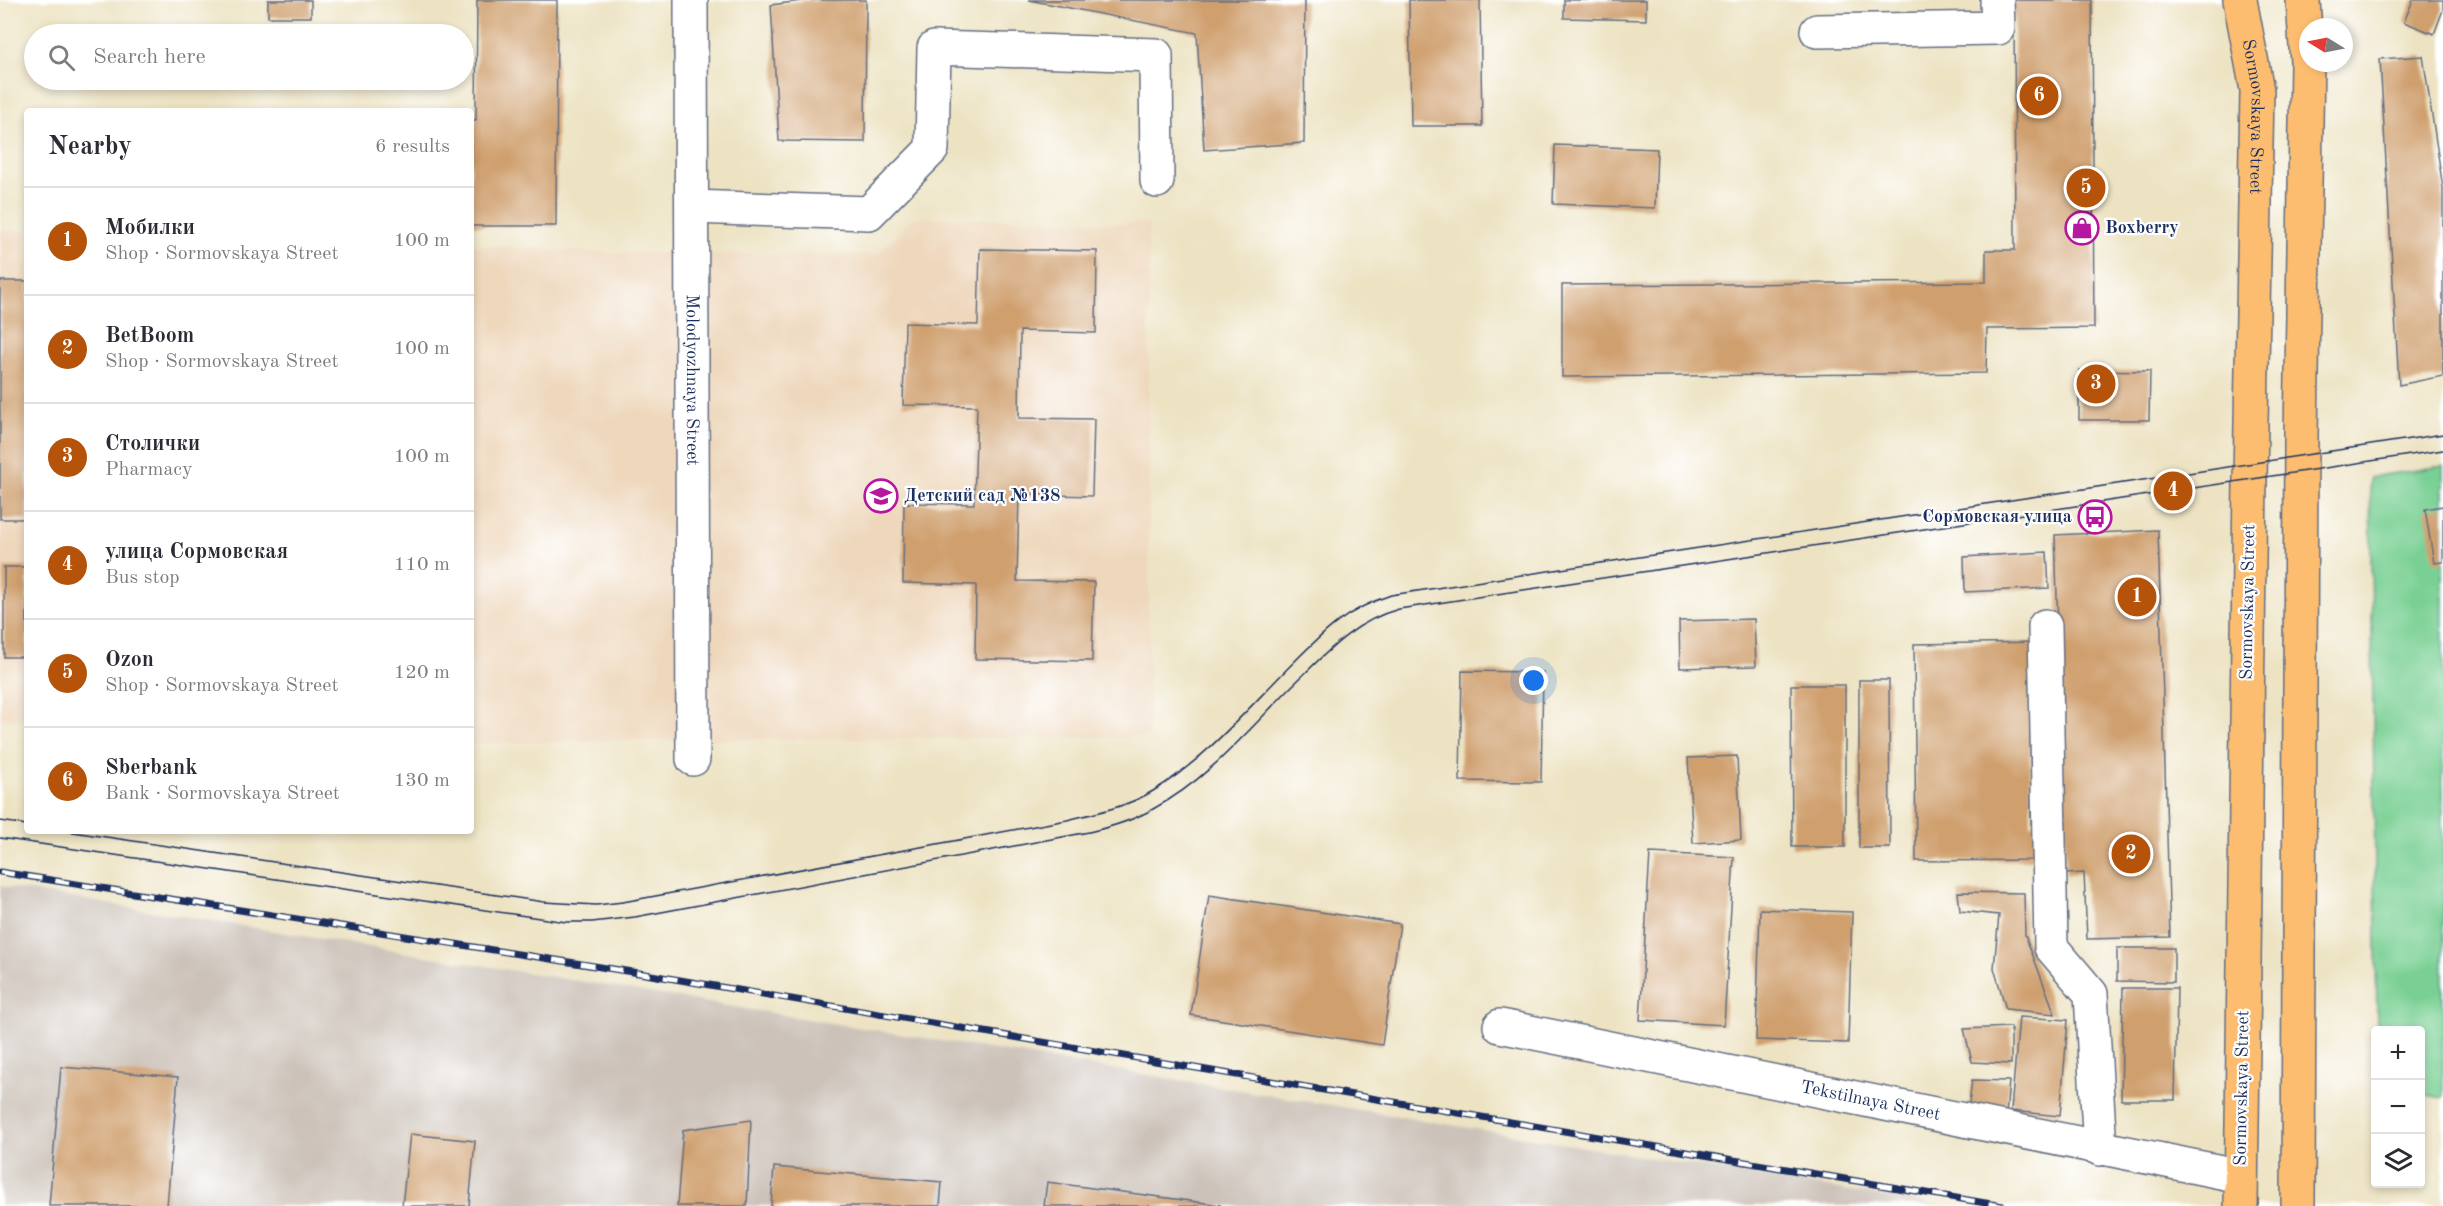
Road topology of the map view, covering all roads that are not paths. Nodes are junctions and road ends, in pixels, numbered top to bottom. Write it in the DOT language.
graph roads {
  1 [pos="691,0"];
  2 [pos="1997,0"];
  3 [pos="2240,0"];
  4 [pos="2303,0"];
  5 [pos="1817,31"];
  6 [pos="1157,181"];
  7 [pos="692,207"];
  8 [pos="2045,626"];
  9 [pos="693,759"];
  10 [pos="1500,1026"];
  11 [pos="2100,1149"];
  12 [pos="2241,1191"];
  13 [pos="2298,1206"];
  1 -- 7 [label="street, Molodyozhnaya Street"];
  2 -- 5 [label="street"];
  3 -- 12 [label="main road, Sormovskaya Street"];
  4 -- 13 [label="main road"];
  6 -- 7 [label="street"];
  7 -- 9 [label="street, Molodyozhnaya Street"];
  8 -- 11 [label="street"];
  10 -- 11 [label="street, Tekstilnaya Street"];
  11 -- 12 [label="street, Tekstilnaya Street"];
}
